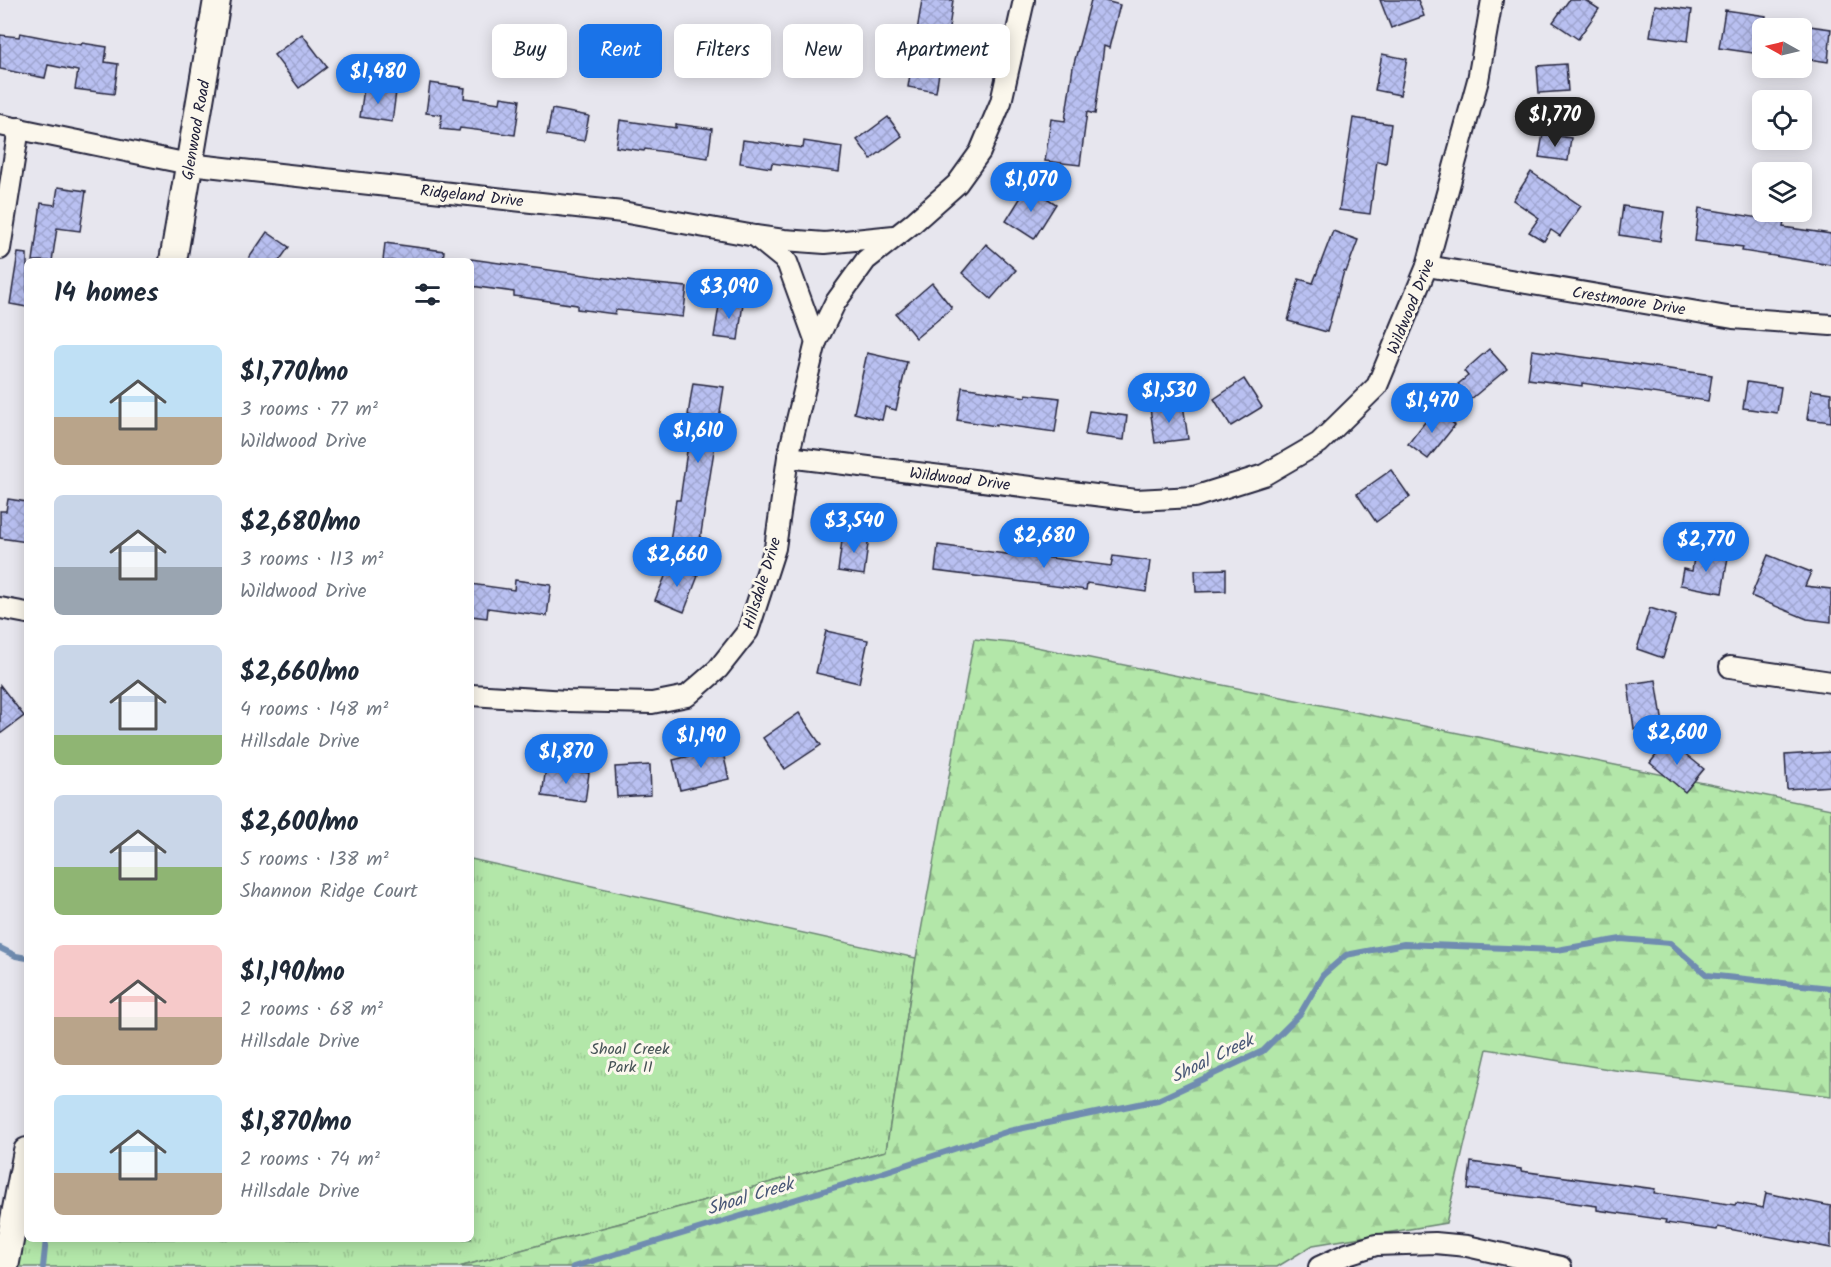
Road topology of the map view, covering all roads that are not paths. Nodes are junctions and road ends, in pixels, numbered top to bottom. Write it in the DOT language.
graph roads {
  1 [pos="217,0"];
  2 [pos="1024,0"];
  3 [pos="1492,0"];
  4 [pos="10,126"];
  5 [pos="189,164"];
  6 [pos="755,236"];
  7 [pos="894,236"];
  8 [pos="0,249"];
  9 [pos="173,258"];
  10 [pos="1427,266"];
  11 [pos="1831,326"];
  12 [pos="816,342"];
  13 [pos="788,458"];
  14 [pos="0,608"];
  15 [pos="24,612"];
  16 [pos="1730,667"];
  17 [pos="1831,682"];
  18 [pos="474,695"];
  19 [pos="24,1167"];
  20 [pos="5,1267"];
  21 [pos="1319,1267"];
  22 [pos="1561,1267"];
  1 -- 5 [label="main road, Glenwood Road"];
  2 -- 7 [label="street"];
  3 -- 10 [label="street, Wildwood Drive"];
  4 -- 5 [label="street, Ridgeland Drive"];
  4 -- 8 [label="street"];
  5 -- 6 [label="street, Ridgeland Drive"];
  5 -- 9 [label="main road, Glenwood Road"];
  6 -- 7 [label="street, Ridgeland Drive"];
  6 -- 12 [label="street, Ridgeland Drive"];
  7 -- 12 [label="street"];
  10 -- 11 [label="street, Crestmoore Drive"];
  10 -- 13 [label="street, Wildwood Drive"];
  12 -- 13 [label="street, Hillsdale Drive"];
  13 -- 18 [label="street, Hillsdale Drive"];
  14 -- 15 [label="street"];
  16 -- 17 [label="street"];
  19 -- 20 [label="main road"];
  21 -- 22 [label="street"];
}
